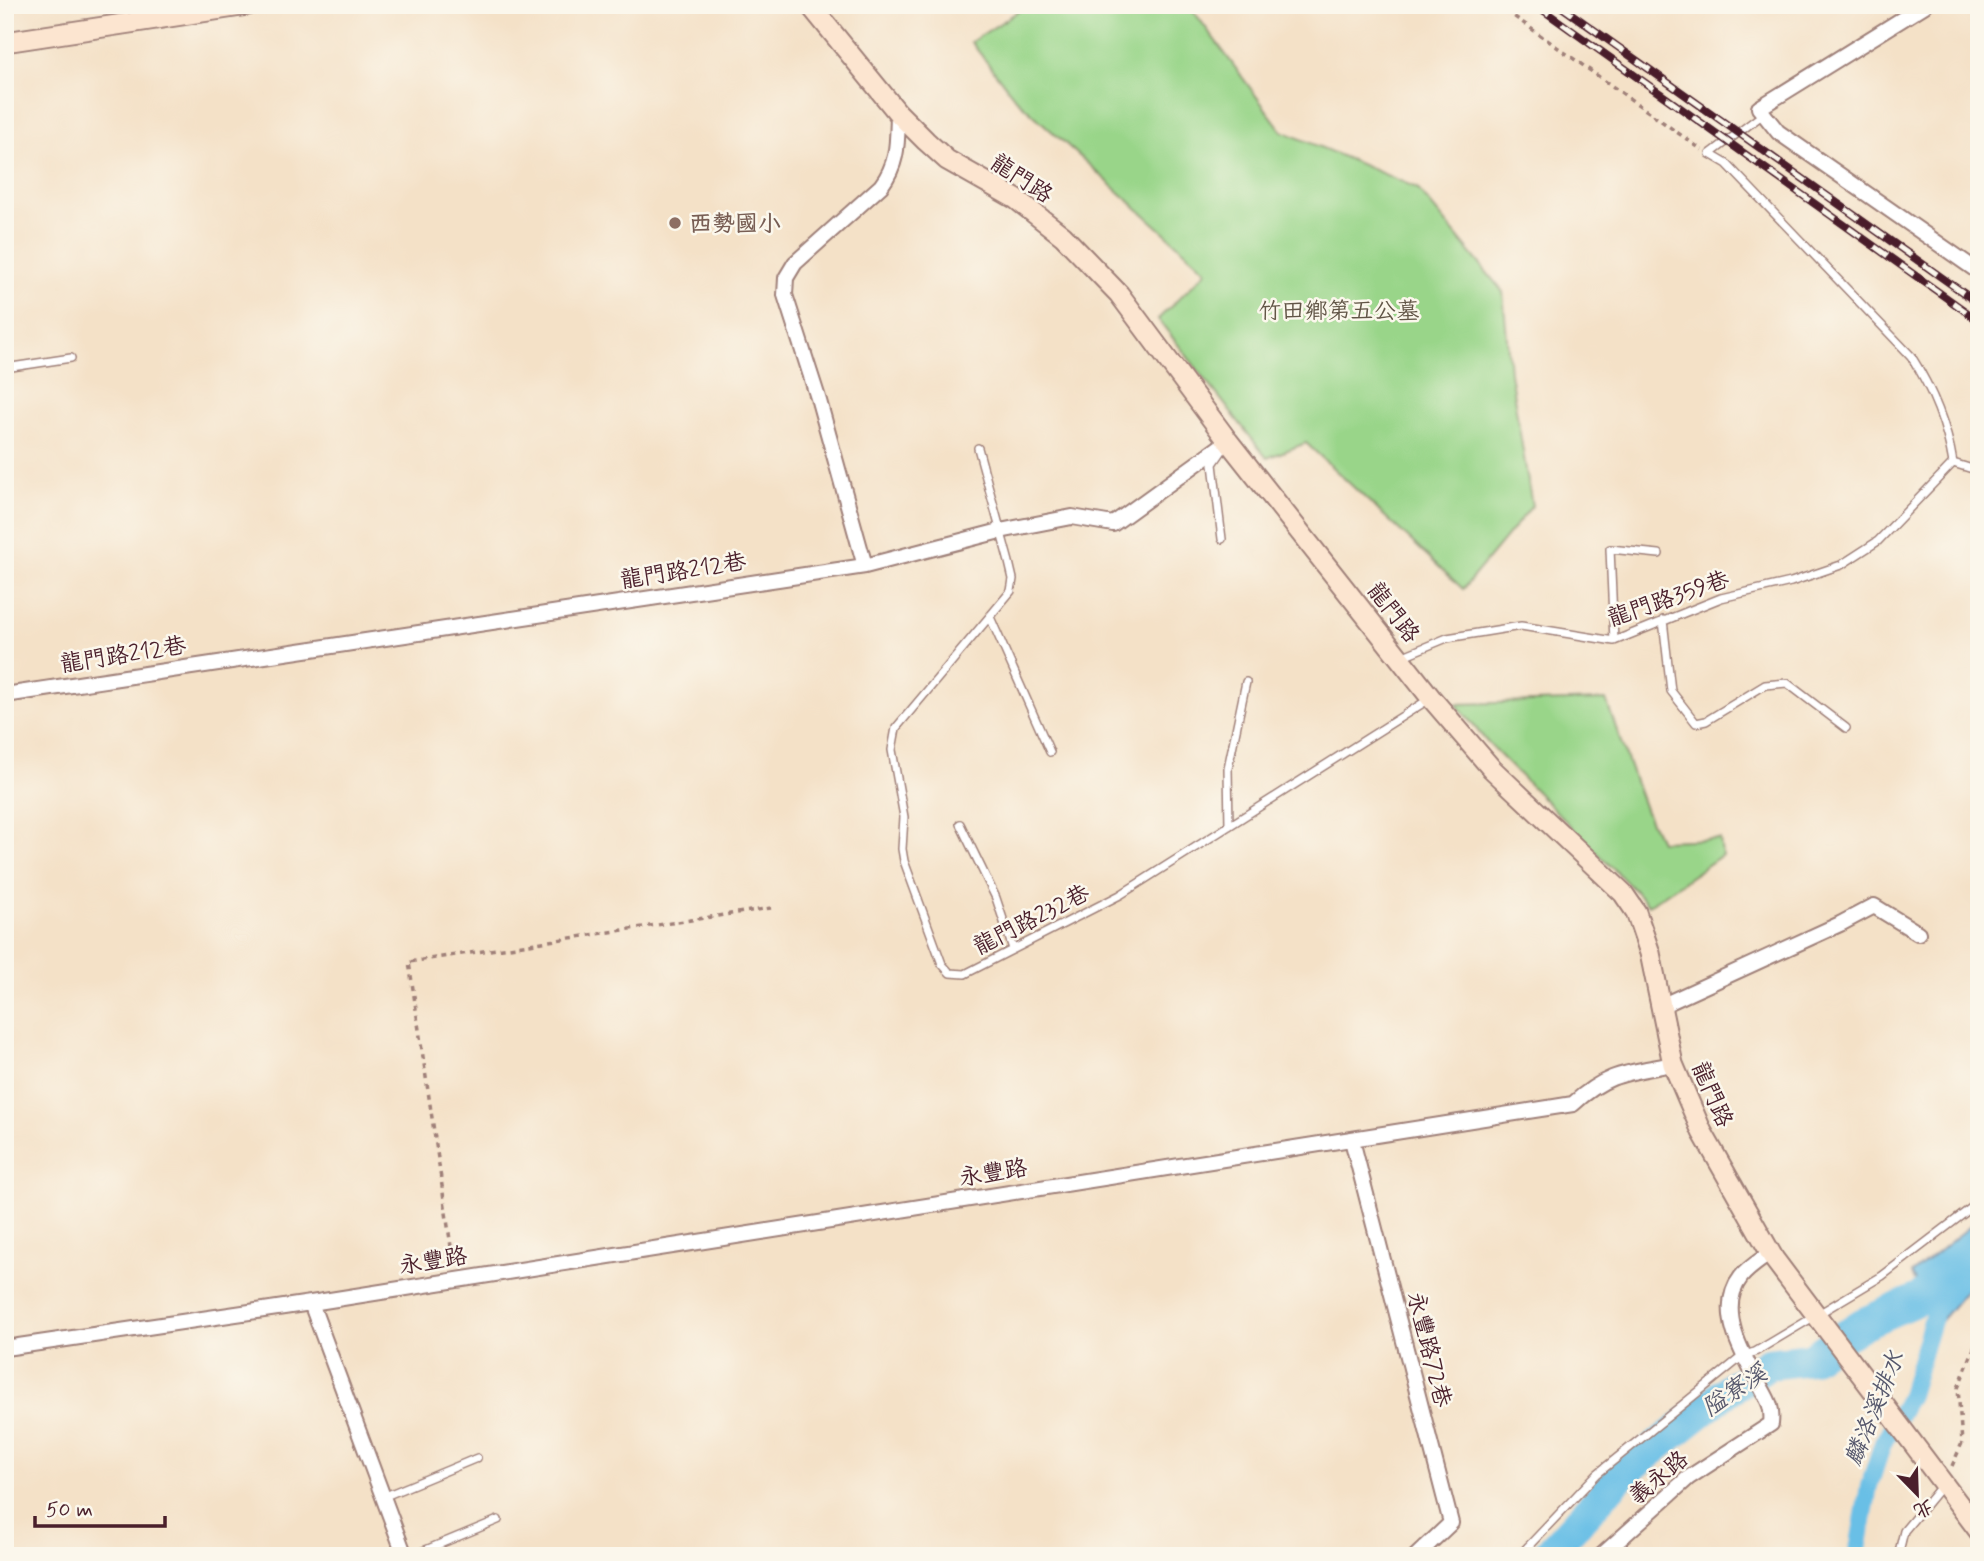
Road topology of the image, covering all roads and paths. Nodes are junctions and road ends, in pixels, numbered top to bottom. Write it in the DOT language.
graph roads {
  1 [pos="248,5"];
  2 [pos="810,5"];
  3 [pos="1925,5"];
  4 [pos="5,42"];
  5 [pos="898,113"];
  6 [pos="1762,115"];
  7 [pos="1979,272"];
  8 [pos="71,358"];
  9 [pos="5,368"];
  10 [pos="1228,441"];
  11 [pos="978,448"];
  12 [pos="1953,463"];
  13 [pos="1979,471"];
  14 [pos="1000,531"];
  15 [pos="1222,539"];
  16 [pos="1659,554"];
  17 [pos="864,566"];
  18 [pos="990,617"];
  19 [pos="1663,620"];
  20 [pos="1614,641"];
  21 [pos="1399,658"];
  22 [pos="1246,682"];
  23 [pos="5,695"];
  24 [pos="1431,698"];
  25 [pos="1846,728"];
  26 [pos="1050,752"];
  27 [pos="960,824"];
  28 [pos="1229,826"];
  29 [pos="771,908"];
  30 [pos="1918,933"];
  31 [pos="1013,949"];
  32 [pos="1661,1006"];
  33 [pos="1673,1064"];
  34 [pos="1352,1140"];
  35 [pos="1979,1202"];
  36 [pos="1770,1253"];
  37 [pos="456,1279"];
  38 [pos="311,1303"];
  39 [pos="1820,1320"];
  40 [pos="1979,1336"];
  41 [pos="5,1348"];
  42 [pos="1746,1360"];
  43 [pos="477,1458"];
  44 [pos="1938,1477"];
  45 [pos="383,1497"];
  46 [pos="498,1520"];
  47 [pos="1979,1531"];
  48 [pos="405,1556"];
  49 [pos="411,1556"];
  50 [pos="1416,1556"];
  51 [pos="1519,1556"];
  52 [pos="1601,1556"];
  53 [pos="1898,1556"];
  1 -- 4 [label="street"];
  2 -- 5 [label="street, 龍門路"];
  3 -- 6 [label="street"];
  5 -- 10 [label="street, 龍門路"];
  5 -- 17 [label="street"];
  6 -- 7 [label="street"];
  6 -- 12 [label="lane"];
  8 -- 9 [label="lane"];
  10 -- 14 [label="street, 龍門路212巷"];
  10 -- 15 [label="lane"];
  10 -- 21 [label="street, 龍門路"];
  11 -- 14 [label="lane"];
  12 -- 13 [label="lane"];
  12 -- 19 [label="lane, 龍門路359巷"];
  14 -- 17 [label="street, 龍門路212巷"];
  14 -- 18 [label="lane"];
  16 -- 20 [label="lane"];
  17 -- 23 [label="street, 龍門路212巷"];
  18 -- 26 [label="lane"];
  18 -- 31 [label="lane, 龍門路232巷"];
  19 -- 20 [label="lane, 龍門路359巷"];
  19 -- 25 [label="lane"];
  20 -- 21 [label="lane, 龍門路359巷"];
  21 -- 24 [label="street, 龍門路"];
  22 -- 28 [label="lane"];
  24 -- 28 [label="lane, 龍門路232巷"];
  24 -- 32 [label="street, 龍門路"];
  27 -- 31 [label="lane"];
  28 -- 31 [label="lane, 龍門路232巷"];
  29 -- 37 [label="path"];
  30 -- 32 [label="street"];
  32 -- 33 [label="street, 龍門路"];
  33 -- 34 [label="street, 永豐路"];
  33 -- 36 [label="street, 龍門路"];
  34 -- 37 [label="street, 永豐路"];
  34 -- 50 [label="street, 永豐路72巷"];
  35 -- 39 [label="lane"];
  36 -- 39 [label="street, 龍門路"];
  36 -- 42 [label="street"];
  37 -- 38 [label="street, 永豐路"];
  38 -- 41 [label="street, 永豐路"];
  38 -- 45 [label="street"];
  39 -- 42 [label="lane"];
  39 -- 44 [label="street, 龍門路"];
  40 -- 44 [label="path"];
  42 -- 51 [label="lane"];
  42 -- 52 [label="street, 義永路"];
  43 -- 45 [label="lane"];
  44 -- 47 [label="street, 龍門路"];
  44 -- 53 [label="lane"];
  45 -- 48 [label="street"];
  46 -- 49 [label="lane"];
}
